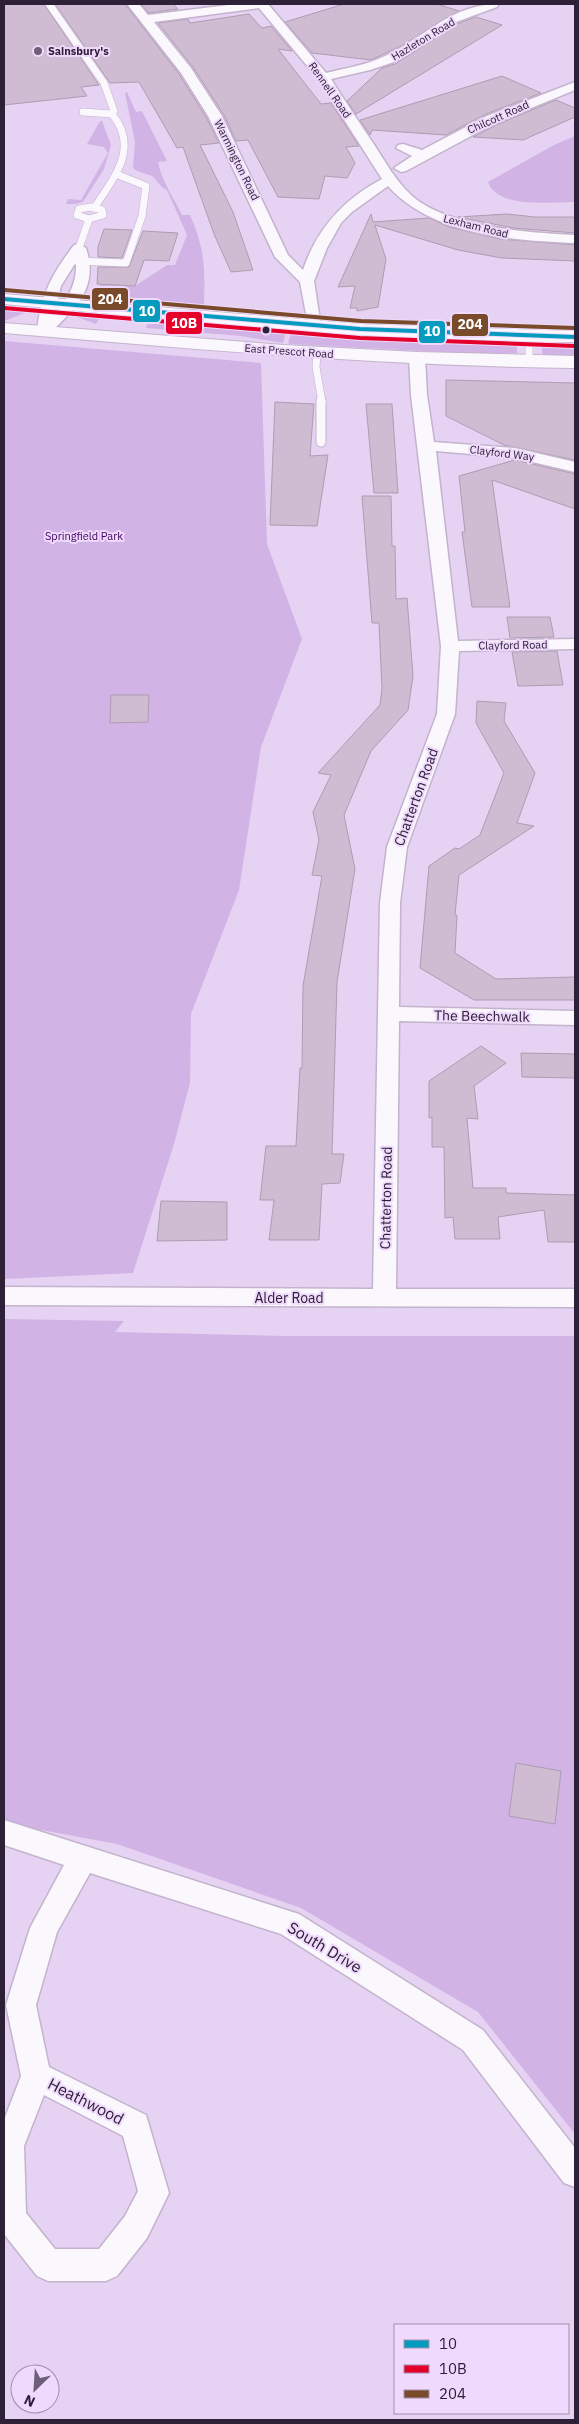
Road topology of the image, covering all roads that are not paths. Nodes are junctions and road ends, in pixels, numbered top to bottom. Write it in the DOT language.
graph roads {
  1 [pos="49,4"];
  2 [pos="133,4"];
  3 [pos="262,4"];
  4 [pos="493,4"];
  5 [pos="147,20"];
  6 [pos="322,77"];
  7 [pos="575,86"];
  8 [pos="83,112"];
  9 [pos="112,114"];
  10 [pos="403,148"];
  11 [pos="423,155"];
  12 [pos="401,168"];
  13 [pos="116,174"];
  14 [pos="390,180"];
  15 [pos="95,207"];
  16 [pos="89,219"];
  17 [pos="575,239"];
  18 [pos="78,257"];
  19 [pos="307,281"];
  20 [pos="4,299"];
  21 [pos="47,303"];
  22 [pos="71,305"];
  23 [pos="314,327"];
  24 [pos="4,328"];
  25 [pos="44,331"];
  26 [pos="529,337"];
  27 [pos="575,337"];
  28 [pos="316,353"];
  29 [pos="417,358"];
  30 [pos="529,362"];
  31 [pos="575,362"];
  32 [pos="321,442"];
  33 [pos="427,446"];
  34 [pos="575,467"];
  35 [pos="575,644"];
  36 [pos="450,646"];
  37 [pos="389,1014"];
  38 [pos="575,1018"];
  39 [pos="4,1296"];
  40 [pos="384,1298"];
  41 [pos="575,1298"];
  42 [pos="4,1833"];
  43 [pos="83,1858"];
  44 [pos="36,2076"];
  45 [pos="575,2172"];
  1 -- 9 [label="lane"];
  2 -- 5 [label="street, Warmington Road"];
  3 -- 5 [label="street"];
  3 -- 6 [label="street, Rennell Road"];
  4 -- 6 [label="street, Hazleton Road"];
  5 -- 19 [label="street, Warmington Road"];
  6 -- 14 [label="street, Rennell Road"];
  7 -- 11 [label="street, Chilcott Road"];
  8 -- 9 [label="lane"];
  9 -- 13 [label="lane"];
  10 -- 11 [label="street"];
  11 -- 12 [label="street, Chilcott Road"];
  13 -- 15 [label="lane"];
  13 -- 18 [label="lane"];
  14 -- 17 [label="street, Lexham Road"];
  14 -- 19 [label="street"];
  15 -- 16 [label="lane"];
  15 -- 16 [label="lane"];
  16 -- 18 [label="lane"];
  18 -- 21 [label="street"];
  18 -- 22 [label="street"];
  19 -- 23 [label="street"];
  20 -- 21 [label="highway, East Prescot Road"];
  21 -- 22 [label="highway, East Prescot Road"];
  21 -- 25 [label="street"];
  22 -- 23 [label="highway, East Prescot Road"];
  22 -- 25 [label="street"];
  23 -- 26 [label="highway, East Prescot Road"];
  24 -- 25 [label="highway, East Prescot Road"];
  25 -- 28 [label="highway, East Prescot Road"];
  26 -- 27 [label="highway, East Prescot Road"];
  26 -- 30 [label="lane"];
  28 -- 29 [label="highway, East Prescot Road"];
  28 -- 32 [label="lane"];
  29 -- 30 [label="highway, East Prescot Road"];
  29 -- 33 [label="street, Chatterton Road"];
  30 -- 31 [label="highway, East Prescot Road"];
  33 -- 34 [label="street, Clayford Way"];
  33 -- 36 [label="street, Chatterton Road"];
  35 -- 36 [label="street, Clayford Road"];
  36 -- 37 [label="street, Chatterton Road"];
  37 -- 38 [label="street, The Beechwalk"];
  37 -- 40 [label="street, Chatterton Road"];
  39 -- 40 [label="street, Alder Road"];
  40 -- 41 [label="street, Alder Road"];
  42 -- 43 [label="street, South Drive"];
  43 -- 44 [label="street, Heathwood"];
  43 -- 45 [label="street, South Drive"];
  44 -- 44 [label="street, Heathwood"];
}
